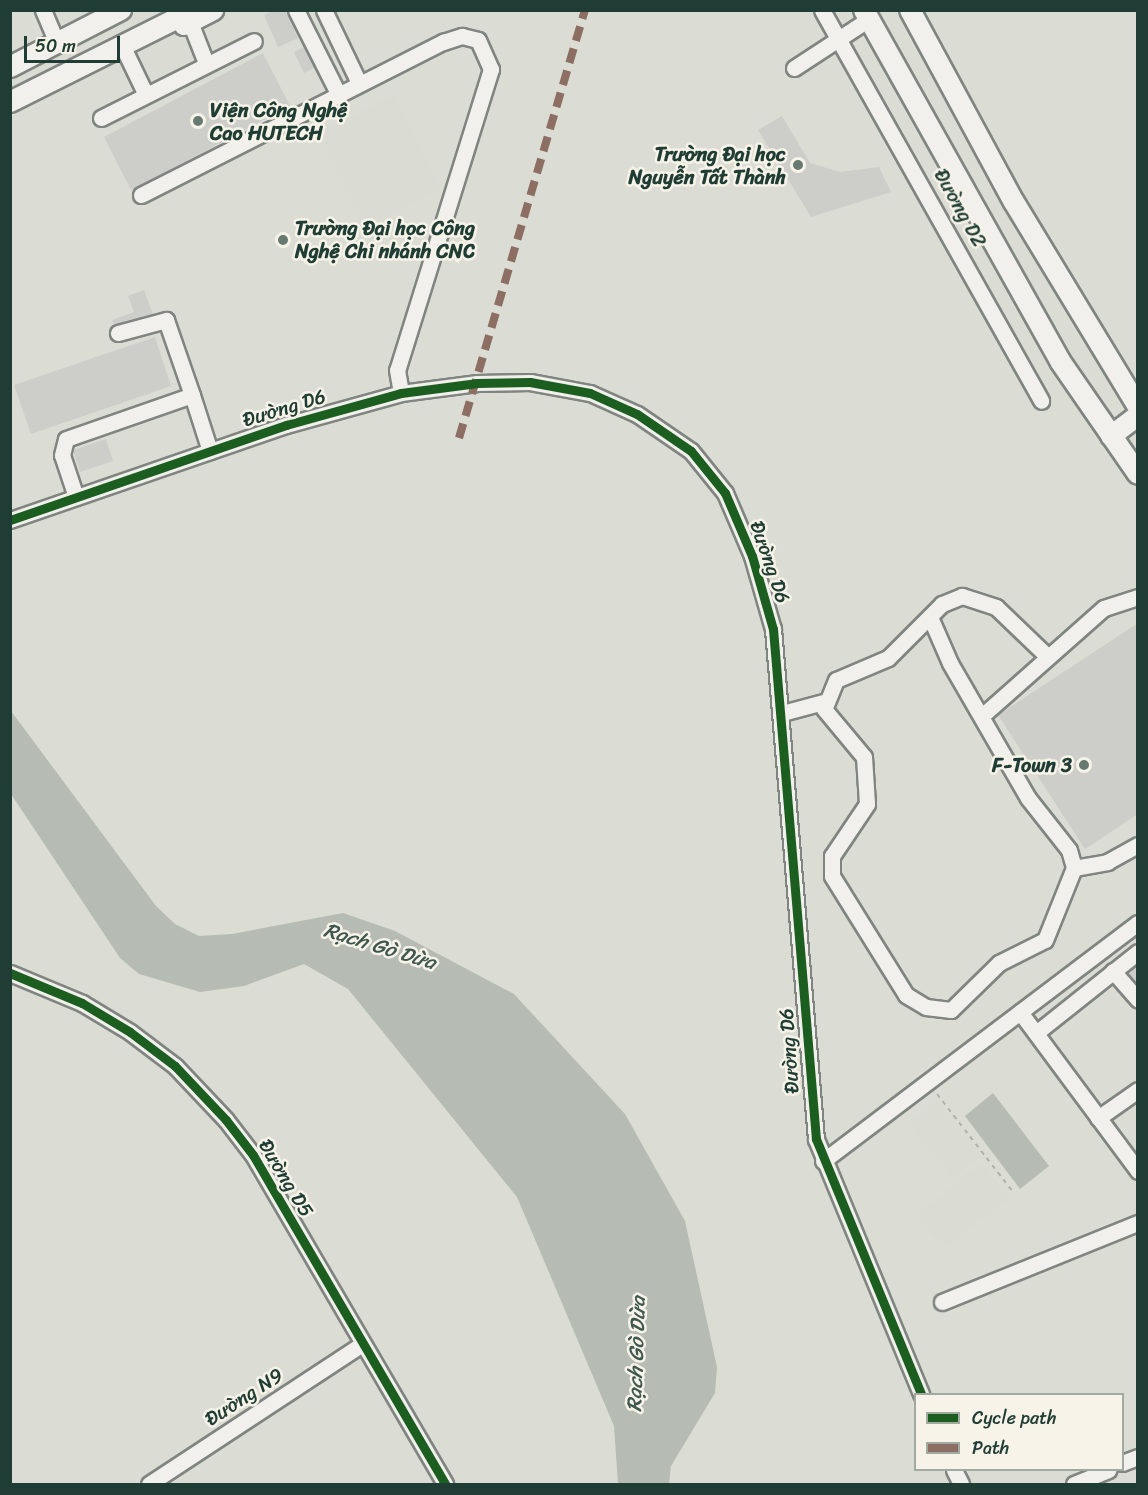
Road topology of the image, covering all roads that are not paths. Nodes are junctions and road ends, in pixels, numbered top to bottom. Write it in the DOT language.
graph roads {
  1 [pos="43,10"];
  2 [pos="97,10"];
  3 [pos="122,10"];
  4 [pos="213,10"];
  5 [pos="296,10"];
  6 [pos="324,10"];
  7 [pos="822,10"];
  8 [pos="910,10"];
  9 [pos="922,10"];
  10 [pos="867,15"];
  11 [pos="192,16"];
  12 [pos="83,30"];
  13 [pos="130,41"];
  14 [pos="254,41"];
  15 [pos="839,42"];
  16 [pos="57,43"];
  17 [pos="206,63"];
  18 [pos="16,64"];
  19 [pos="794,68"];
  20 [pos="359,83"];
  21 [pos="36,89"];
  22 [pos="338,93"];
  23 [pos="954,93"];
  24 [pos="146,95"];
  25 [pos="10,102"];
  26 [pos="102,118"];
  27 [pos="141,195"];
  28 [pos="117,333"];
  29 [pos="401,393"];
  30 [pos="192,395"];
  31 [pos="1041,401"];
  32 [pos="1137,407"];
  33 [pos="1137,416"];
  34 [pos="1110,436"];
  35 [pos="210,451"];
  36 [pos="1137,474"];
  37 [pos="76,497"];
  38 [pos="10,520"];
  39 [pos="1137,597"];
  40 [pos="930,617"];
  41 [pos="1046,655"];
  42 [pos="823,702"];
  43 [pos="782,714"];
  44 [pos="984,714"];
  45 [pos="1137,845"];
  46 [pos="1074,868"];
  47 [pos="1137,923"];
  48 [pos="1137,952"];
  49 [pos="1113,971"];
  50 [pos="10,974"];
  51 [pos="1137,1000"];
  52 [pos="1020,1012"];
  53 [pos="1036,1033"];
  54 [pos="1137,1090"];
  55 [pos="1098,1118"];
  56 [pos="823,1161"];
  57 [pos="1137,1171"];
  58 [pos="1137,1222"];
  59 [pos="942,1302"];
  60 [pos="362,1344"];
  61 [pos="920,1393"];
  62 [pos="954,1471"];
  63 [pos="1095,1480"];
  64 [pos="148,1485"];
  65 [pos="445,1485"];
  66 [pos="961,1485"];
  67 [pos="1074,1485"];
  1 -- 16 [label="street"];
  2 -- 12 [label="main road"];
  3 -- 12 [label="main road"];
  4 -- 11 [label="main road"];
  5 -- 22 [label="street"];
  6 -- 20 [label="street"];
  7 -- 15 [label="street"];
  8 -- 23 [label="main road"];
  9 -- 23 [label="main road"];
  10 -- 15 [label="street"];
  10 -- 34 [label="main road, Đường D2"];
  11 -- 13 [label="main road"];
  11 -- 17 [label="street"];
  12 -- 16 [label="main road"];
  13 -- 21 [label="main road"];
  13 -- 24 [label="street"];
  14 -- 17 [label="street"];
  15 -- 19 [label="street"];
  15 -- 31 [label="street"];
  16 -- 18 [label="main road"];
  17 -- 24 [label="street"];
  18 -- 21 [label="main road"];
  20 -- 22 [label="street"];
  20 -- 29 [label="street"];
  21 -- 25 [label="main road"];
  22 -- 27 [label="street"];
  23 -- 32 [label="main road"];
  24 -- 26 [label="street"];
  28 -- 30 [label="street"];
  29 -- 35 [label="street, Đường D6"];
  29 -- 43 [label="street, Đường D6"];
  30 -- 35 [label="street"];
  30 -- 37 [label="street"];
  33 -- 34 [label="main road"];
  34 -- 36 [label="main road, Đường D2"];
  35 -- 37 [label="street, Đường D6"];
  37 -- 38 [label="street, Đường D6"];
  39 -- 41 [label="street"];
  40 -- 41 [label="street"];
  40 -- 42 [label="street"];
  40 -- 44 [label="street"];
  41 -- 44 [label="street"];
  42 -- 43 [label="street"];
  42 -- 46 [label="street"];
  43 -- 56 [label="street, Đường D6"];
  44 -- 46 [label="street"];
  45 -- 46 [label="street"];
  47 -- 52 [label="street"];
  48 -- 49 [label="street"];
  49 -- 51 [label="street"];
  49 -- 53 [label="street"];
  50 -- 60 [label="street, Đường D5"];
  52 -- 53 [label="street"];
  52 -- 56 [label="street"];
  53 -- 55 [label="street"];
  54 -- 55 [label="street"];
  55 -- 57 [label="street"];
  56 -- 61 [label="street, Đường D6"];
  58 -- 59 [label="street"];
  60 -- 64 [label="street, Đường N9"];
  60 -- 65 [label="street, Đường D5"];
  62 -- 66 [label="street"];
  63 -- 67 [label="street"];
}
